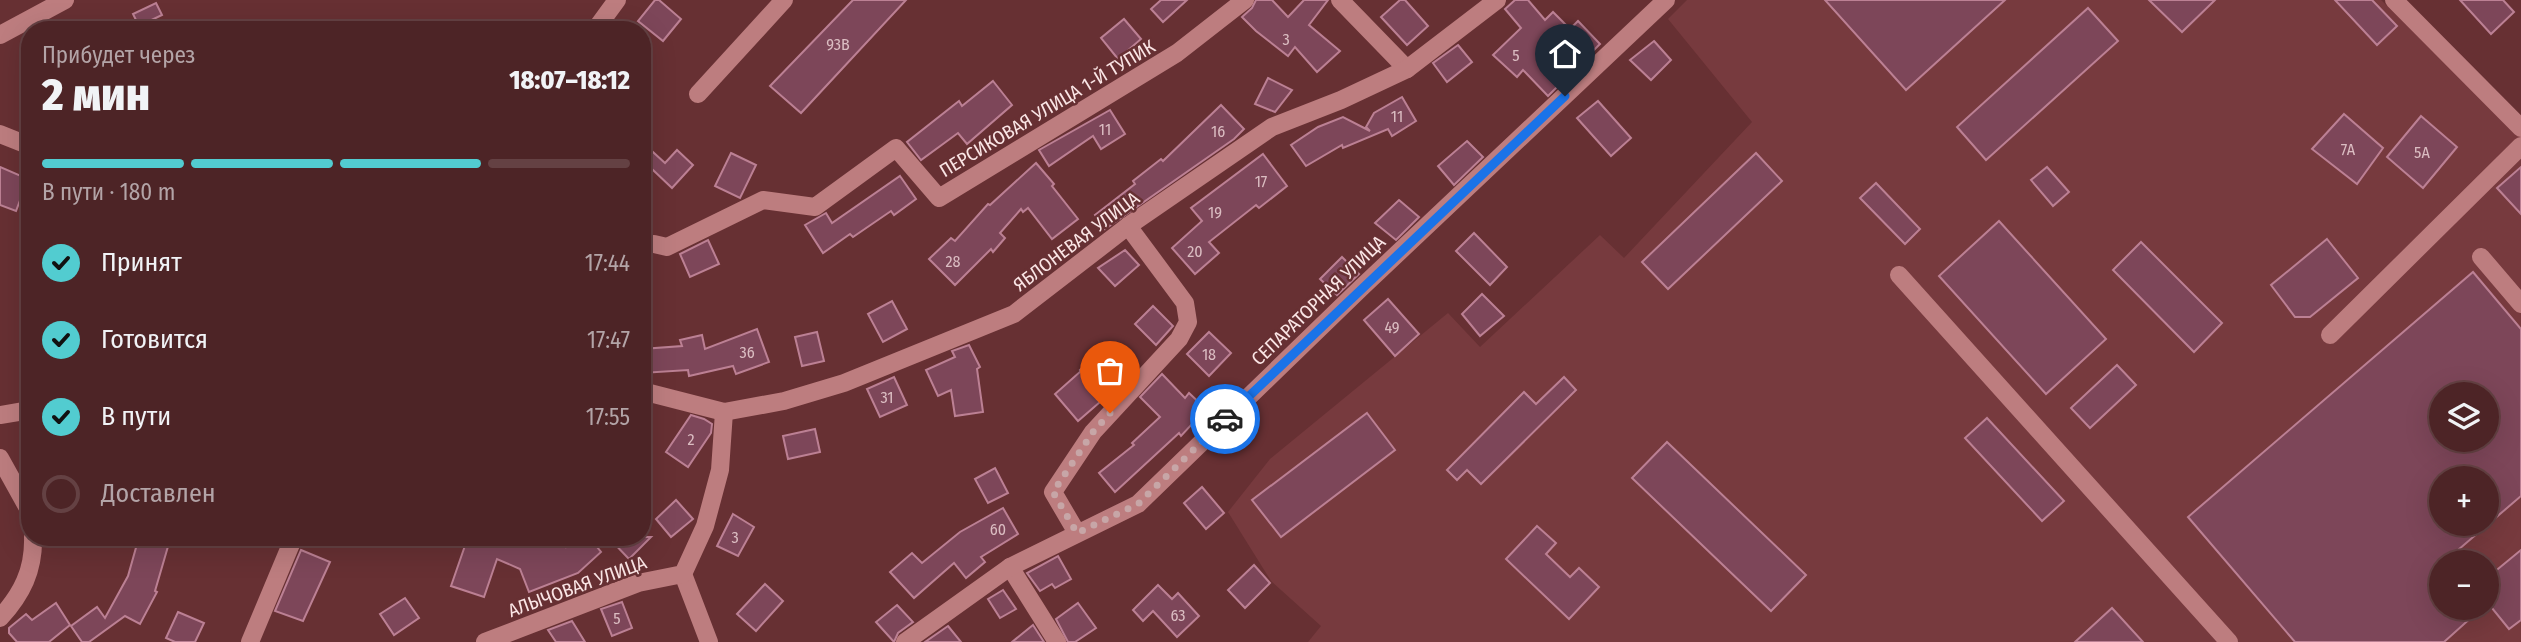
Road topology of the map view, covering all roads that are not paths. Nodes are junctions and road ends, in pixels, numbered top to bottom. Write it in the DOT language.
graph roads {
  1 [pos="65,0"];
  2 [pos="617,0"];
  3 [pos="784,0"];
  4 [pos="1245,0"];
  5 [pos="1340,0"];
  6 [pos="1497,0"];
  7 [pos="1667,0"];
  8 [pos="2394,0"];
  9 [pos="26,21"];
  10 [pos="602,21"];
  11 [pos="21,24"];
  12 [pos="0,35"];
  13 [pos="1407,69"];
  14 [pos="698,94"];
  15 [pos="2521,128"];
  16 [pos="0,134"];
  17 [pos="21,142"];
  18 [pos="2521,146"];
  19 [pos="1128,226"];
  20 [pos="654,244"];
  21 [pos="2481,257"];
  22 [pos="1899,275"];
  23 [pos="2521,304"];
  24 [pos="2330,335"];
  25 [pos="651,393"];
  26 [pos="21,412"];
  27 [pos="724,412"];
  28 [pos="0,415"];
  29 [pos="0,458"];
  30 [pos="21,496"];
  31 [pos="1077,533"];
  32 [pos="33,546"];
  33 [pos="290,546"];
  34 [pos="1010,567"];
  35 [pos="683,574"];
  36 [pos="0,618"];
  37 [pos="704,640"];
  38 [pos="250,642"];
  39 [pos="485,642"];
  40 [pos="905,642"];
  41 [pos="1057,642"];
  42 [pos="2229,642"];
  1 -- 9 [label="street"];
  2 -- 10 [label="street"];
  3 -- 14 [label="street"];
  4 -- 20 [label="street, ПЕРСИКОВАЯ УЛИЦА 1-Й ТУПИК"];
  5 -- 13 [label="street"];
  6 -- 13 [label="street, ЯБЛОНЕВАЯ УЛИЦА"];
  7 -- 31 [label="street, СЕПАРАТОРНАЯ УЛИЦА"];
  8 -- 15 [label="street"];
  11 -- 12 [label="street"];
  13 -- 19 [label="street, ЯБЛОНЕВАЯ УЛИЦА"];
  16 -- 17 [label="street"];
  18 -- 24 [label="street"];
  19 -- 27 [label="street, ЯБЛОНЕВАЯ УЛИЦА"];
  19 -- 31 [label="street"];
  21 -- 23 [label="street"];
  22 -- 42 [label="street"];
  25 -- 27 [label="street, ЯБЛОНЕВАЯ УЛИЦА"];
  26 -- 28 [label="street"];
  27 -- 35 [label="street"];
  29 -- 30 [label="street"];
  31 -- 34 [label="street, СЕПАРАТОРНАЯ УЛИЦА"];
  32 -- 36 [label="street"];
  33 -- 38 [label="street"];
  34 -- 40 [label="street, СЕПАРАТОРНАЯ УЛИЦА"];
  34 -- 41 [label="street"];
  35 -- 37 [label="street"];
  35 -- 39 [label="street, АЛЫЧОВАЯ УЛИЦА"];
}
